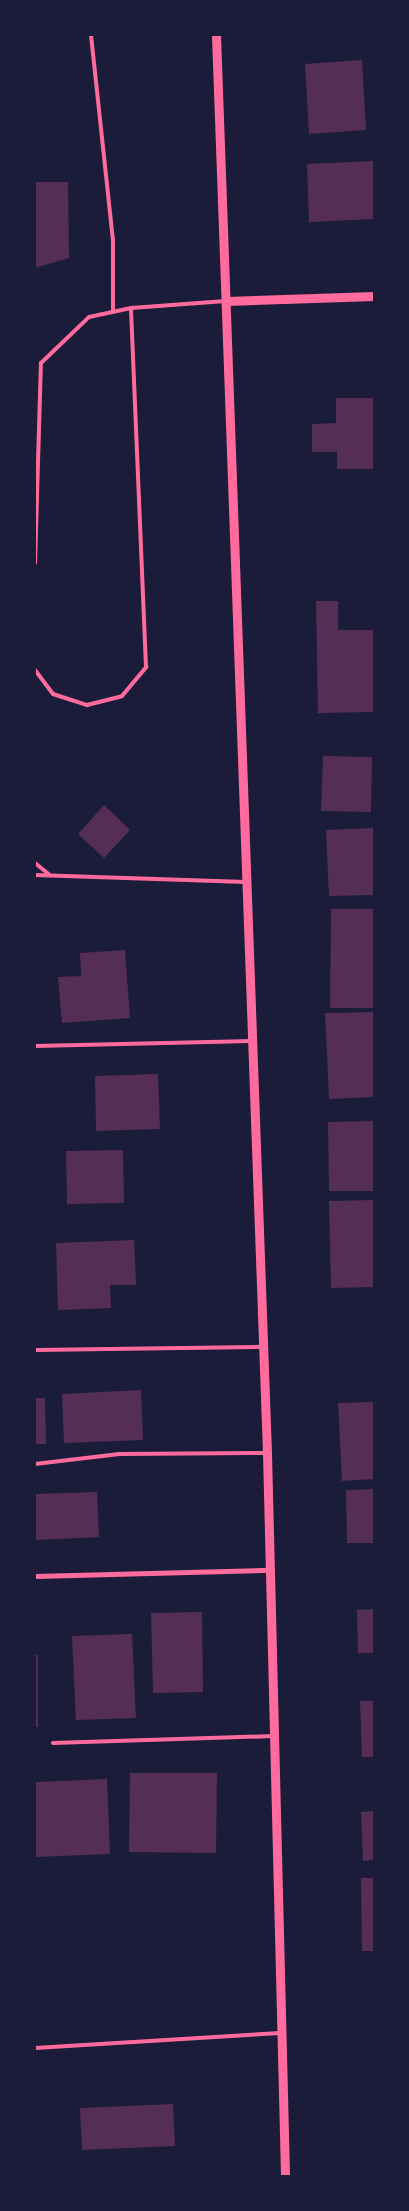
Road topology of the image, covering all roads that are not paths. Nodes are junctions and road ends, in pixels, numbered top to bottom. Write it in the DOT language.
graph roads {
  1 [pos="91,35"];
  2 [pos="216,35"];
  3 [pos="374,296"];
  4 [pos="226,301"];
  5 [pos="131,308"];
  6 [pos="113,312"];
  7 [pos="35,563"];
  8 [pos="35,670"];
  9 [pos="35,863"];
  10 [pos="35,875"];
  11 [pos="50,875"];
  12 [pos="246,882"];
  13 [pos="252,1041"];
  14 [pos="35,1046"];
  15 [pos="263,1347"];
  16 [pos="35,1350"];
  17 [pos="267,1453"];
  18 [pos="35,1464"];
  19 [pos="270,1570"];
  20 [pos="35,1576"];
  21 [pos="274,1736"];
  22 [pos="53,1743"];
  23 [pos="281,2034"];
  24 [pos="35,2048"];
  25 [pos="285,2176"];
  1 -- 6 [label="lane"];
  2 -- 4 [label="street"];
  3 -- 4 [label="street"];
  4 -- 5 [label="lane"];
  4 -- 12 [label="street"];
  5 -- 6 [label="lane"];
  5 -- 8 [label="lane"];
  6 -- 7 [label="lane"];
  9 -- 11 [label="lane"];
  10 -- 11 [label="lane"];
  11 -- 12 [label="lane"];
  12 -- 13 [label="street"];
  13 -- 14 [label="lane"];
  13 -- 15 [label="street"];
  15 -- 16 [label="lane"];
  15 -- 17 [label="street"];
  17 -- 18 [label="lane"];
  17 -- 19 [label="street"];
  19 -- 20 [label="street"];
  19 -- 21 [label="street"];
  21 -- 22 [label="lane"];
  21 -- 23 [label="street"];
  23 -- 24 [label="lane"];
  23 -- 25 [label="street"];
}
